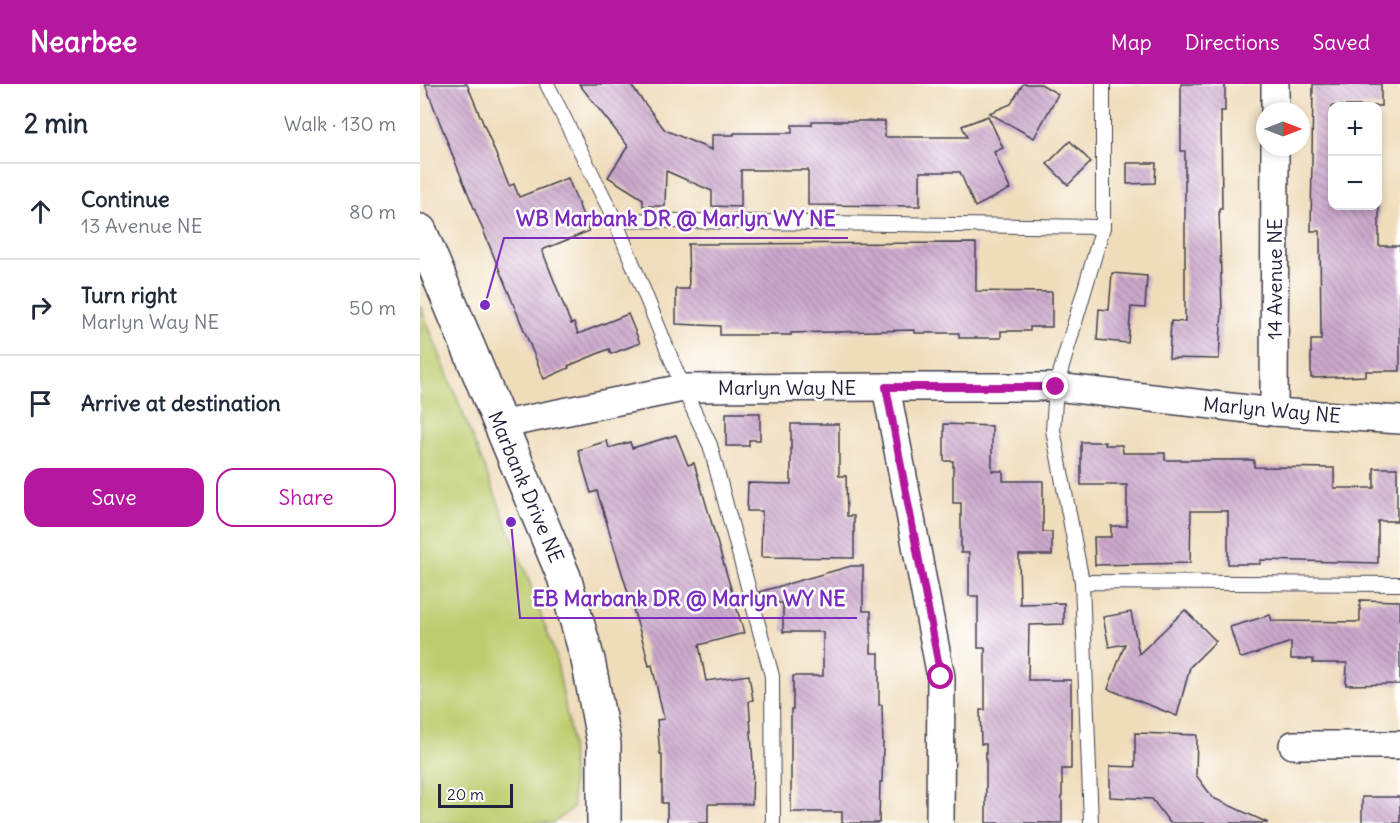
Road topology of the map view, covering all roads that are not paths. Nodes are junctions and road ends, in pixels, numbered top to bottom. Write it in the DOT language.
graph roads {
  1 [pos="547,84"];
  2 [pos="1103,84"];
  3 [pos="1275,84"];
  4 [pos="1275,102"];
  5 [pos="1275,156"];
  6 [pos="615,219"];
  7 [pos="1102,227"];
  8 [pos="422,243"];
  9 [pos="886,387"];
  10 [pos="1056,387"];
  11 [pos="682,388"];
  12 [pos="1274,412"];
  13 [pos="1400,420"];
  14 [pos="499,425"];
  15 [pos="1082,582"];
  16 [pos="1400,584"];
  17 [pos="1293,745"];
  18 [pos="1400,746"];
  19 [pos="604,823"];
  20 [pos="772,823"];
  21 [pos="940,823"];
  22 [pos="1091,823"];
  1 -- 6 [label="lane"];
  2 -- 7 [label="lane"];
  3 -- 4 [label="street"];
  5 -- 12 [label="street, 14 Avenue NE"];
  6 -- 7 [label="lane"];
  6 -- 11 [label="lane"];
  7 -- 10 [label="lane"];
  8 -- 14 [label="street, Marbank Drive NE"];
  9 -- 10 [label="street, Marlyn Way NE"];
  9 -- 11 [label="street, Marlyn Way NE"];
  9 -- 21 [label="street"];
  10 -- 12 [label="street, Marlyn Way NE"];
  10 -- 15 [label="lane"];
  11 -- 14 [label="street, Marlyn Way NE"];
  11 -- 20 [label="lane"];
  12 -- 13 [label="street, Marlyn Way NE"];
  14 -- 19 [label="street, Marbank Drive NE"];
  15 -- 16 [label="lane"];
  15 -- 22 [label="lane"];
  17 -- 18 [label="street"];
}
